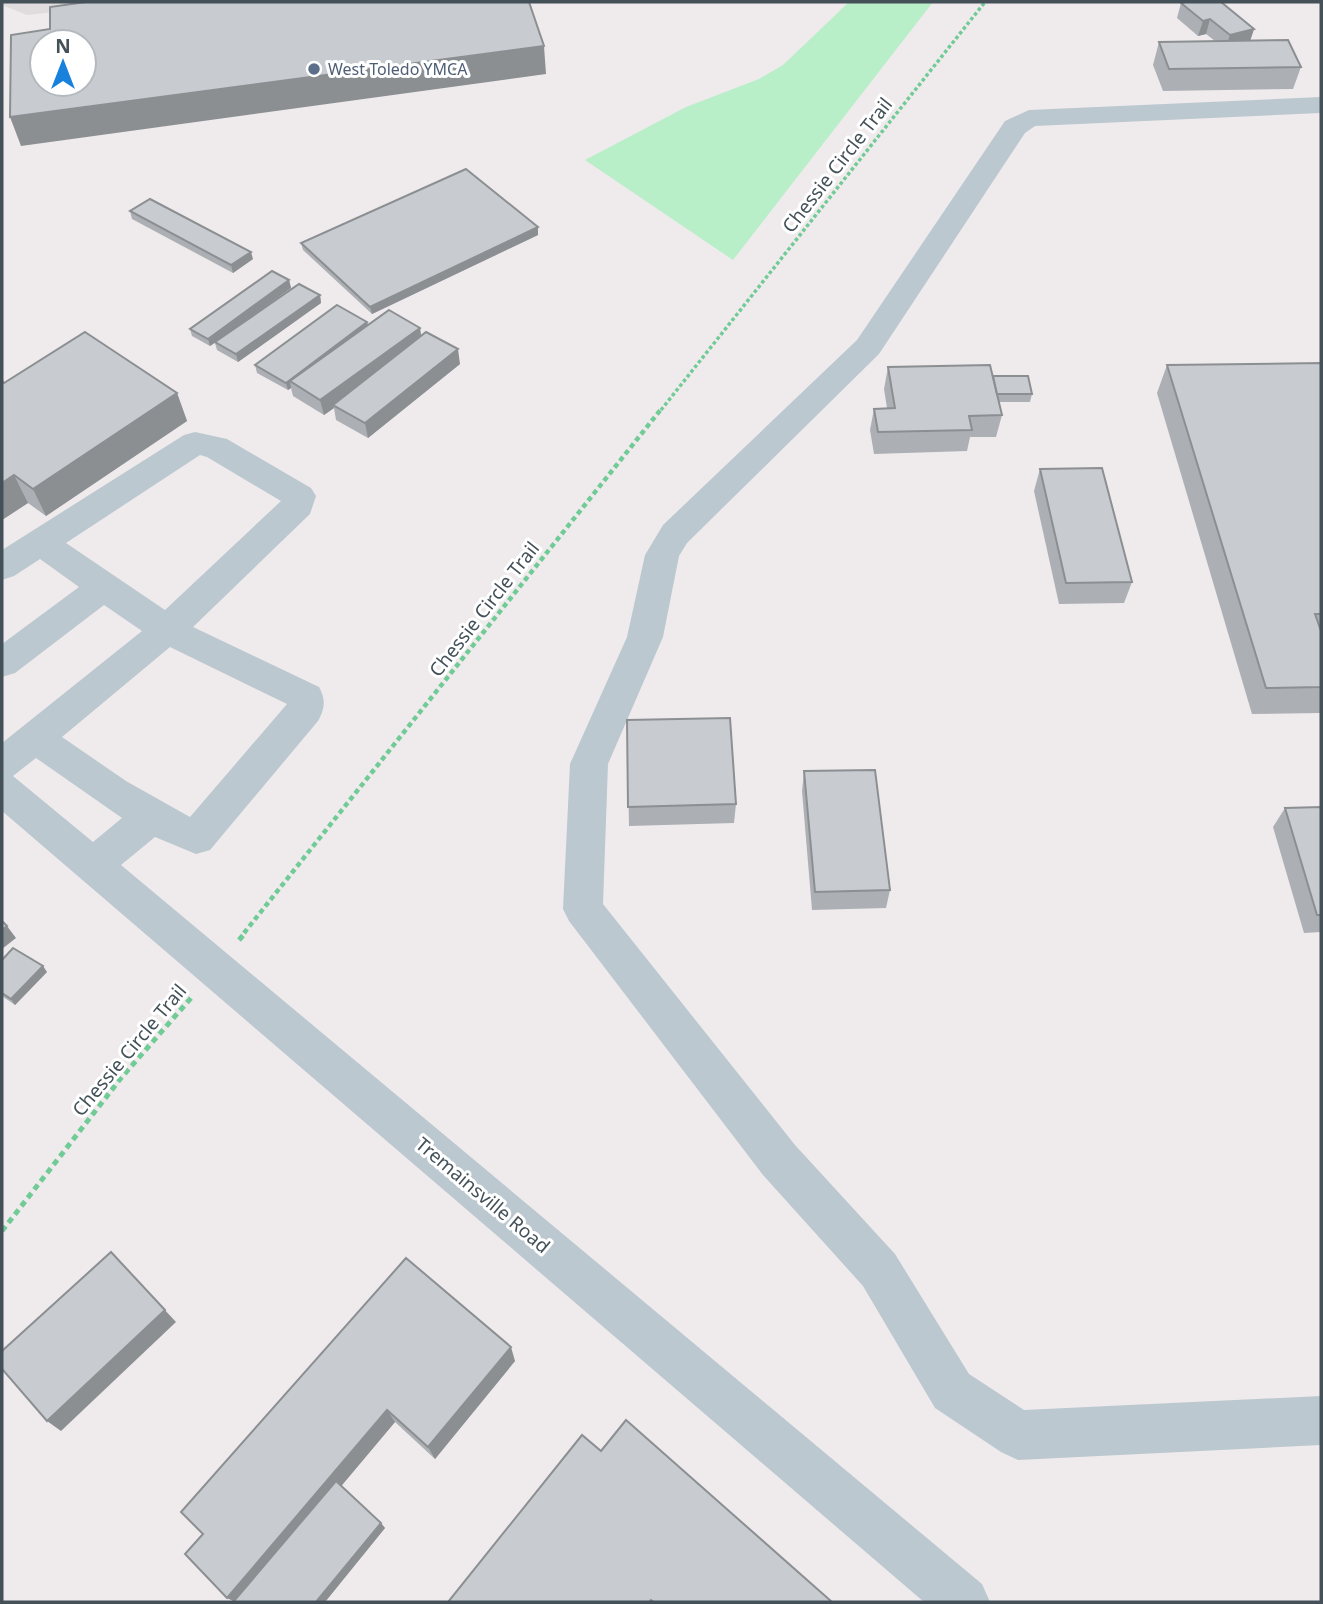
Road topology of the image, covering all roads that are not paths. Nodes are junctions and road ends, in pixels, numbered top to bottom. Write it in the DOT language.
graph roads {
  1 [pos="1321,106"];
  2 [pos="40,542"];
  3 [pos="2,567"];
  4 [pos="103,587"];
  5 [pos="167,630"];
  6 [pos="2,663"];
  7 [pos="35,737"];
  8 [pos="2,764"];
  9 [pos="2,788"];
  10 [pos="152,816"];
  11 [pos="93,866"];
  12 [pos="1321,1420"];
  13 [pos="964,1602"];
  1 -- 12 [label="street"];
  2 -- 3 [label="street"];
  2 -- 4 [label="street"];
  2 -- 5 [label="street"];
  4 -- 5 [label="street"];
  4 -- 6 [label="street"];
  5 -- 7 [label="street"];
  5 -- 10 [label="street"];
  7 -- 8 [label="street"];
  7 -- 10 [label="street"];
  9 -- 11 [label="street, Tremainsville Road"];
  10 -- 11 [label="street"];
  11 -- 13 [label="street, Tremainsville Road"];
}
